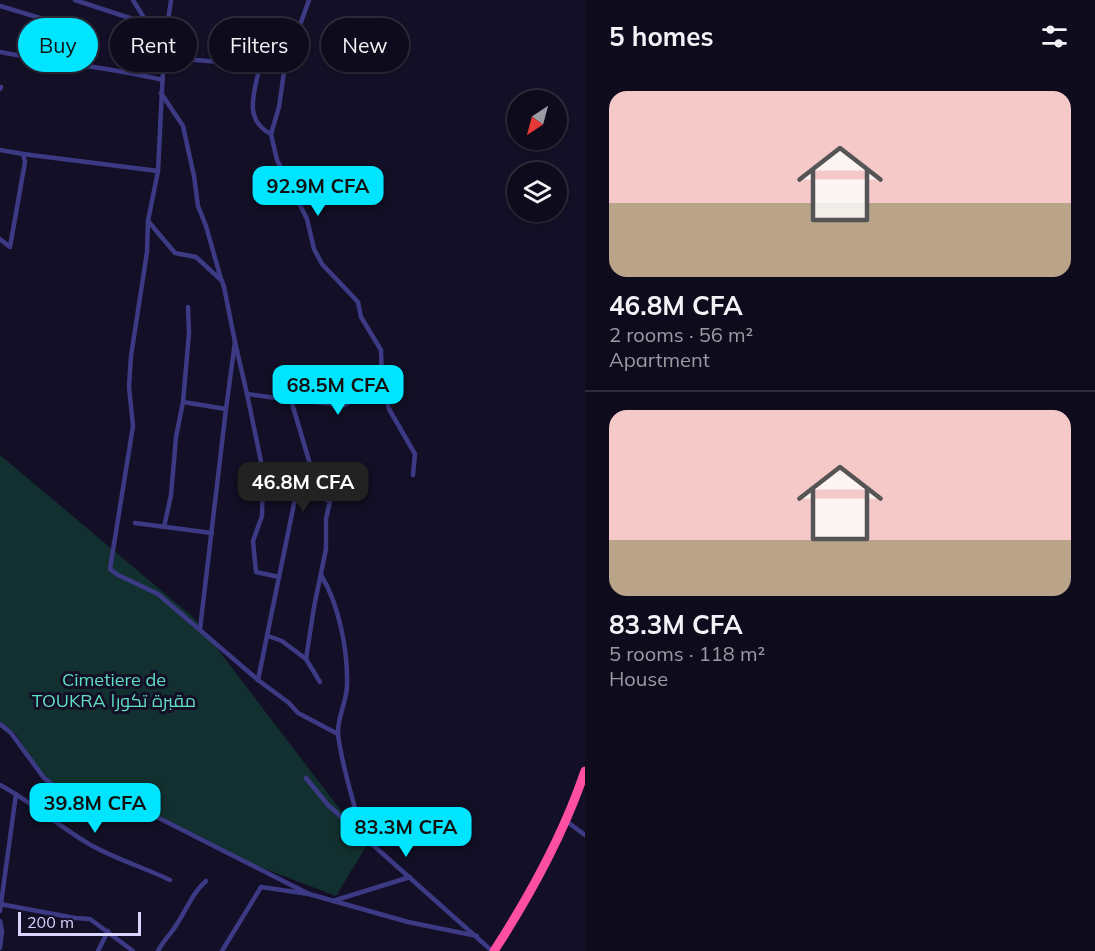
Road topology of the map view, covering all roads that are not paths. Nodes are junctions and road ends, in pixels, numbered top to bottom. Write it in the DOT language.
graph roads {
  1 [pos="75,0"];
  2 [pos="133,0"];
  3 [pos="171,0"];
  4 [pos="309,0"];
  5 [pos="0,6"];
  6 [pos="40,18"];
  7 [pos="130,18"];
  8 [pos="144,18"];
  9 [pos="168,18"];
  10 [pos="302,18"];
  11 [pos="0,52"];
  12 [pos="163,72"];
  13 [pos="259,72"];
  14 [pos="284,72"];
  15 [pos="163,80"];
  16 [pos="161,93"];
  17 [pos="271,134"];
  18 [pos="0,150"];
  19 [pos="23,154"];
  20 [pos="158,171"];
  21 [pos="148,221"];
  22 [pos="0,239"];
  23 [pos="222,281"];
  24 [pos="188,307"];
  25 [pos="235,342"];
  26 [pos="247,394"];
  27 [pos="291,400"];
  28 [pos="183,402"];
  29 [pos="387,402"];
  30 [pos="226,409"];
  31 [pos="414,475"];
  32 [pos="263,489"];
  33 [pos="293,495"];
  34 [pos="312,495"];
  35 [pos="135,523"];
  36 [pos="164,527"];
  37 [pos="212,533"];
  38 [pos="321,574"];
  39 [pos="279,577"];
  40 [pos="200,629"];
  41 [pos="268,636"];
  42 [pos="306,659"];
  43 [pos="258,680"];
  44 [pos="320,682"];
  45 [pos="0,724"];
  46 [pos="338,735"];
  47 [pos="585,771"];
  48 [pos="306,778"];
  49 [pos="0,785"];
  50 [pos="16,794"];
  51 [pos="566,821"];
  52 [pos="585,835"];
  53 [pos="362,837"];
  54 [pos="410,877"];
  55 [pos="170,880"];
  56 [pos="206,881"];
  57 [pos="309,894"];
  58 [pos="333,901"];
  59 [pos="1,904"];
  60 [pos="0,911"];
  61 [pos="0,921"];
  62 [pos="108,931"];
  63 [pos="477,936"];
  64 [pos="0,948"];
  65 [pos="98,951"];
  66 [pos="133,951"];
  67 [pos="158,951"];
  68 [pos="222,951"];
  69 [pos="493,951"];
  1 -- 7 [label="street"];
  2 -- 8 [label="street"];
  3 -- 9 [label="street"];
  4 -- 10 [label="street"];
  5 -- 6 [label="street"];
  11 -- 15 [label="street"];
  12 -- 15 [label="street"];
  13 -- 17 [label="street"];
  14 -- 29 [label="street"];
  15 -- 16 [label="street"];
  16 -- 20 [label="street"];
  16 -- 23 [label="street"];
  18 -- 19 [label="street"];
  19 -- 20 [label="street"];
  19 -- 22 [label="street"];
  20 -- 21 [label="street"];
  21 -- 23 [label="street"];
  21 -- 40 [label="street"];
  23 -- 25 [label="street"];
  24 -- 28 [label="street"];
  25 -- 26 [label="street"];
  25 -- 30 [label="street"];
  26 -- 27 [label="street"];
  26 -- 32 [label="street"];
  27 -- 29 [label="street"];
  27 -- 34 [label="street"];
  28 -- 30 [label="street"];
  28 -- 36 [label="street"];
  29 -- 31 [label="street"];
  30 -- 37 [label="street"];
  32 -- 33 [label="street"];
  32 -- 39 [label="street"];
  33 -- 34 [label="street"];
  33 -- 39 [label="street"];
  34 -- 38 [label="street"];
  35 -- 36 [label="street"];
  36 -- 37 [label="street"];
  37 -- 40 [label="street"];
  38 -- 42 [label="street"];
  38 -- 46 [label="street"];
  39 -- 41 [label="street"];
  40 -- 43 [label="street"];
  41 -- 42 [label="street"];
  41 -- 43 [label="street"];
  42 -- 44 [label="street"];
  43 -- 46 [label="street"];
  45 -- 57 [label="street"];
  46 -- 53 [label="street"];
  47 -- 51 [label="highway"];
  48 -- 53 [label="street"];
  49 -- 50 [label="street"];
  50 -- 55 [label="street"];
  50 -- 59 [label="street"];
  51 -- 52 [label="street"];
  51 -- 69 [label="highway"];
  53 -- 54 [label="street"];
  54 -- 58 [label="street"];
  54 -- 63 [label="street"];
  56 -- 67 [label="street"];
  57 -- 58 [label="street"];
  57 -- 68 [label="street"];
  58 -- 63 [label="street"];
  59 -- 60 [label="street"];
  59 -- 62 [label="street"];
  61 -- 64 [label="street"];
  62 -- 65 [label="street"];
  62 -- 66 [label="street"];
  63 -- 69 [label="street"];
}
